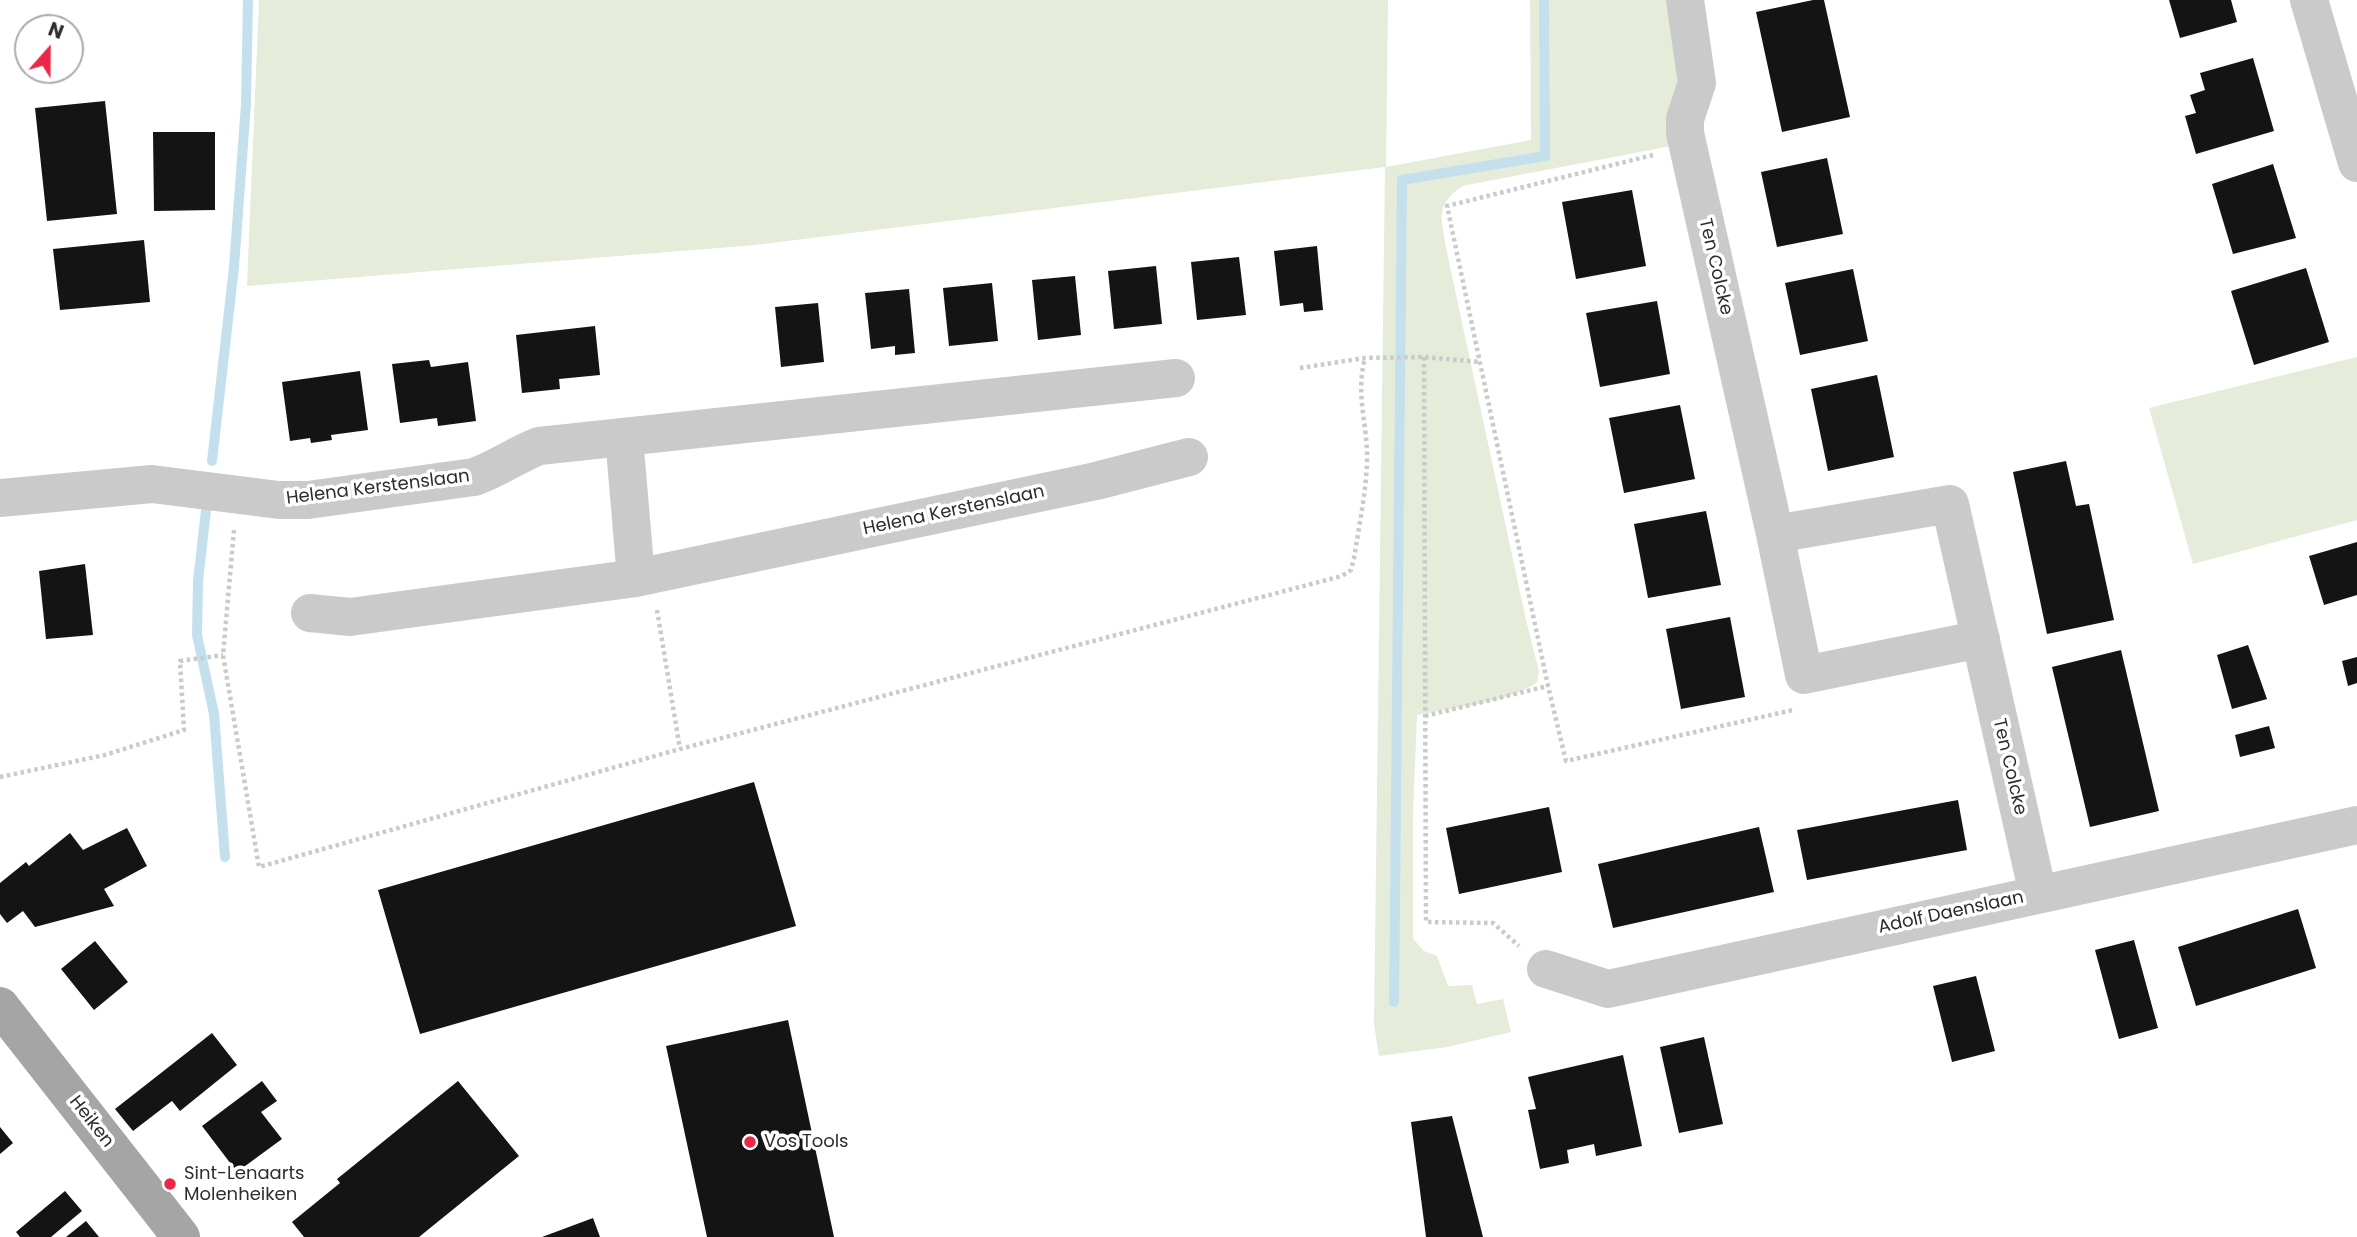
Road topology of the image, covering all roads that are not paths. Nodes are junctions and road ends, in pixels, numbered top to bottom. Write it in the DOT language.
graph roads {
  1 [pos="1685,0"];
  2 [pos="2309,0"];
  3 [pos="2357,163"];
  4 [pos="1176,378"];
  5 [pos="624,437"];
  6 [pos="1189,457"];
  7 [pos="0,498"];
  8 [pos="1775,534"];
  9 [pos="643,576"];
  10 [pos="310,612"];
  11 [pos="1981,639"];
  12 [pos="2357,825"];
  13 [pos="2038,894"];
  14 [pos="1546,969"];
  15 [pos="0,1006"];
  16 [pos="181,1237"];
  1 -- 8 [label="street, Ten Colcke"];
  2 -- 3 [label="street"];
  4 -- 5 [label="street, Helena Kerstenslaan"];
  5 -- 7 [label="street, Helena Kerstenslaan"];
  5 -- 9 [label="street"];
  6 -- 9 [label="street, Helena Kerstenslaan"];
  8 -- 11 [label="street, Ten Colcke"];
  8 -- 11 [label="street, Ten Colcke"];
  9 -- 10 [label="street, Helena Kerstenslaan"];
  11 -- 13 [label="street, Ten Colcke"];
  12 -- 13 [label="street, Adolf Daenslaan"];
  13 -- 14 [label="street, Adolf Daenslaan"];
  15 -- 16 [label="main road, Heiken"];
}
